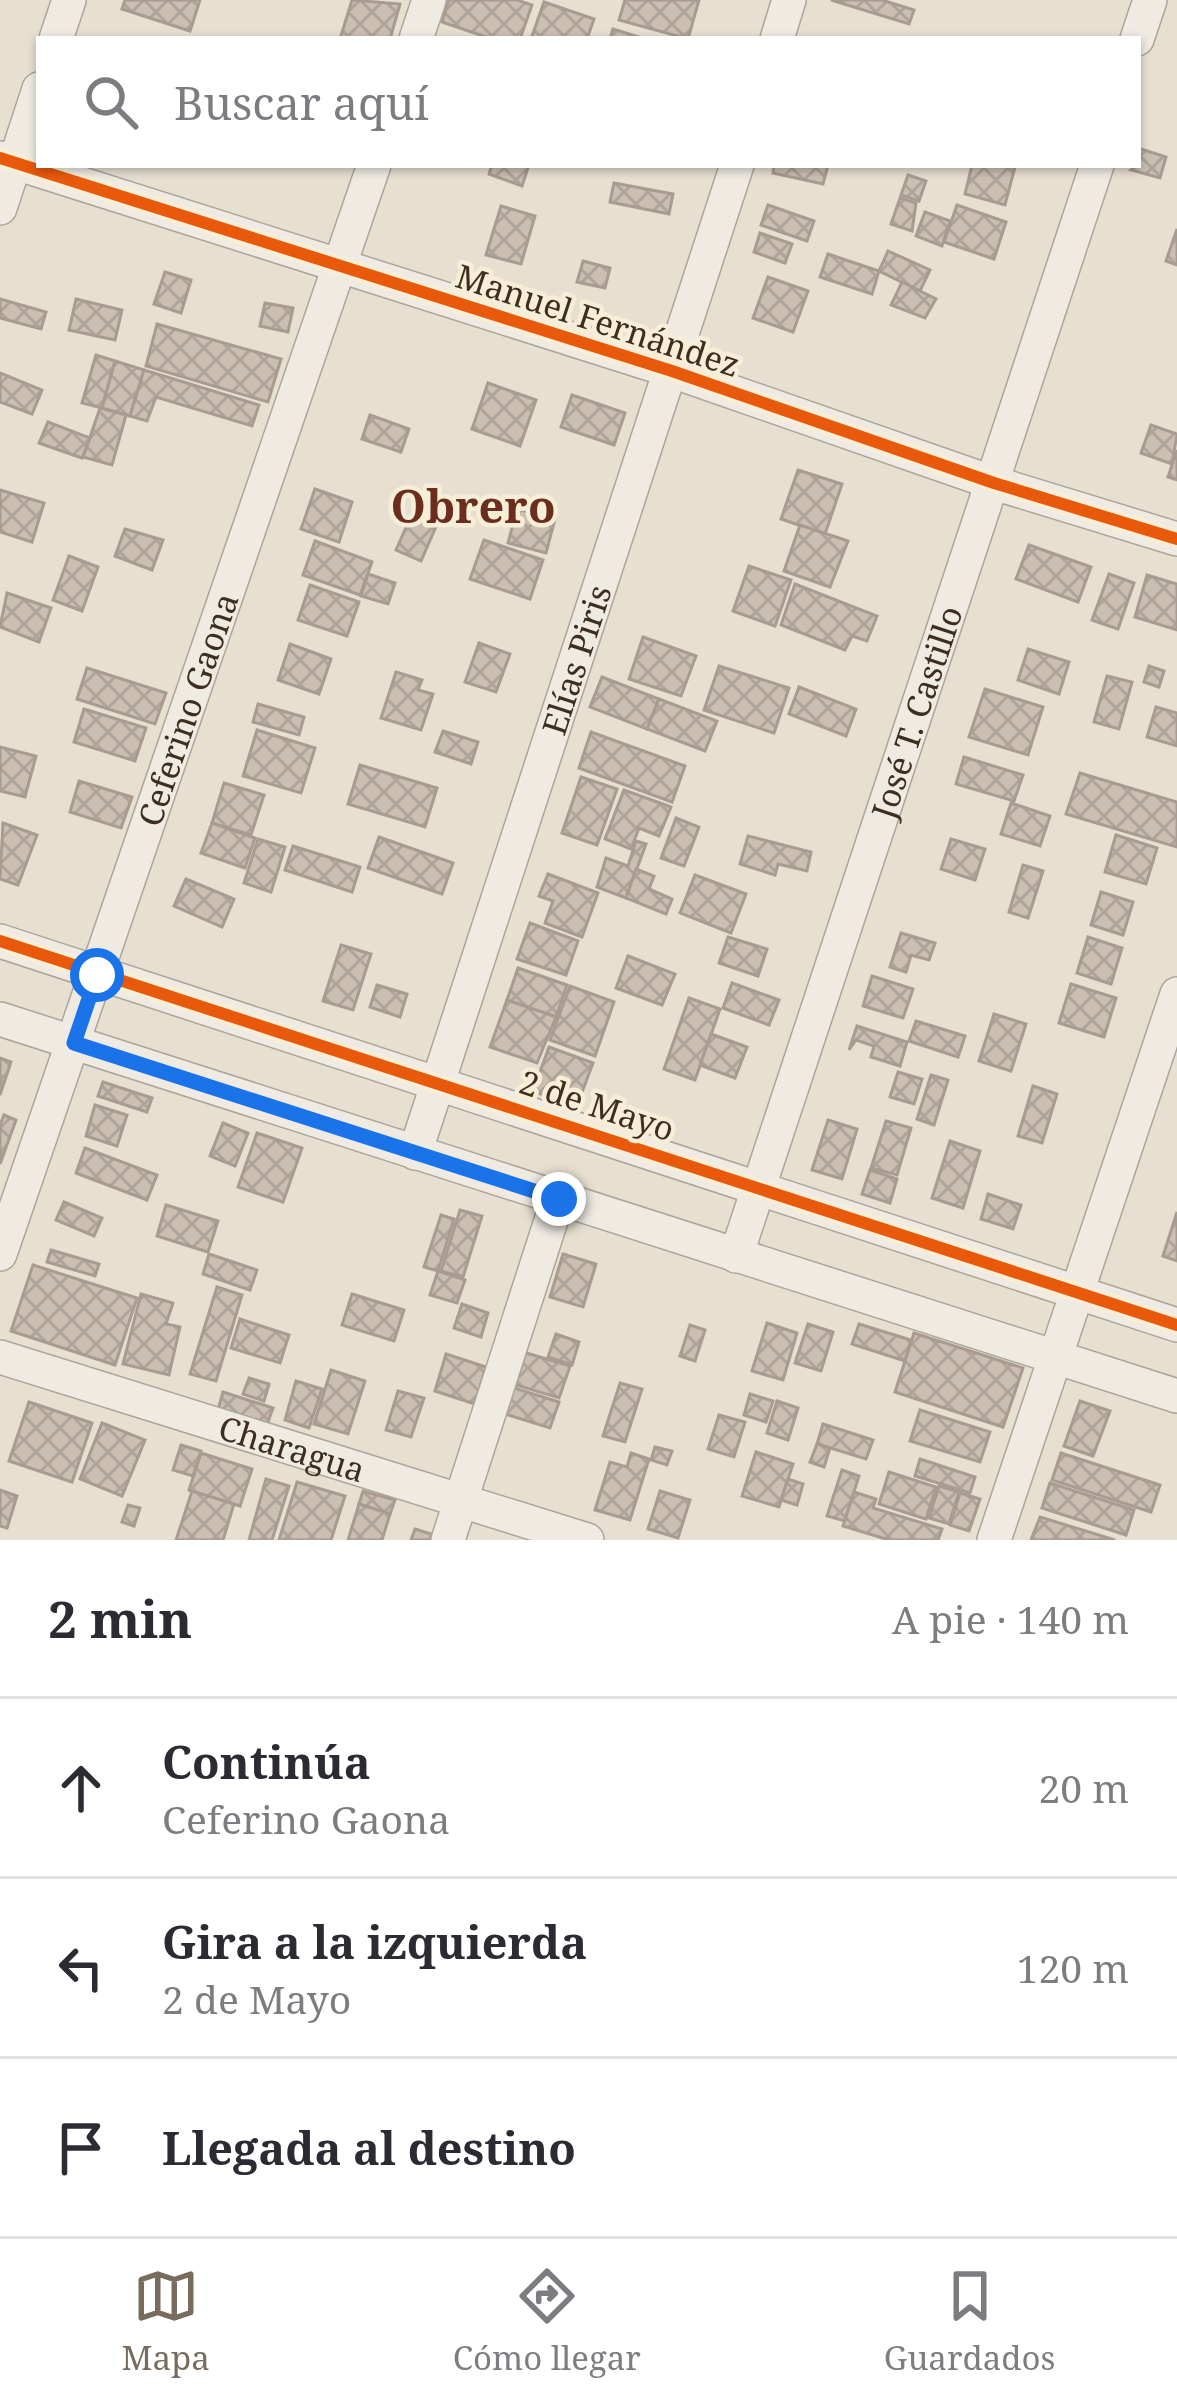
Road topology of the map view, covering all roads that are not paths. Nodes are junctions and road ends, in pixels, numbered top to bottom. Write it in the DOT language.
graph roads {
  1 [pos="69,0"];
  2 [pos="429,0"];
  3 [pos="789,0"];
  4 [pos="1150,0"];
  5 [pos="57,36"];
  6 [pos="417,36"];
  7 [pos="778,36"];
  8 [pos="1138,36"];
  9 [pos="36,96"];
  10 [pos="7,160"];
  11 [pos="373,168"];
  12 [pos="736,168"];
  13 [pos="1095,168"];
  14 [pos="0,208"];
  15 [pos="341,265"];
  16 [pos="672,370"];
  17 [pos="994,482"];
  18 [pos="1177,538"];
  19 [pos="0,941"];
  20 [pos="97,975"];
  21 [pos="1177,994"];
  22 [pos="0,1018"];
  23 [pos="74,1043"];
  24 [pos="439,1083"];
  25 [pos="415,1153"];
  26 [pos="759,1186"];
  27 [pos="559,1199"];
  28 [pos="0,1254"];
  29 [pos="736,1256"];
  30 [pos="1075,1291"];
  31 [pos="1177,1325"];
  32 [pos="0,1357"];
  33 [pos="1052,1357"];
  34 [pos="1177,1396"];
  35 [pos="460,1501"];
  36 [pos="448,1540"];
  37 [pos="586,1540"];
  38 [pos="994,1540"];
  1 -- 5 [label="street"];
  2 -- 6 [label="street"];
  3 -- 7 [label="street"];
  4 -- 8 [label="street"];
  9 -- 10 [label="street"];
  10 -- 14 [label="street"];
  10 -- 15 [label="street, Manuel Fernández"];
  11 -- 15 [label="street, Ceferino Gaona"];
  12 -- 16 [label="street, Elías Piris"];
  13 -- 17 [label="street, José T. Castillo"];
  15 -- 16 [label="street, Manuel Fernández"];
  15 -- 20 [label="street, Ceferino Gaona"];
  16 -- 17 [label="street, Manuel Fernández"];
  16 -- 24 [label="street, Elías Piris"];
  17 -- 18 [label="street, Manuel Fernández"];
  17 -- 26 [label="street, José T. Castillo"];
  19 -- 20 [label="street, 2 de Mayo"];
  20 -- 23 [label="street, Ceferino Gaona"];
  20 -- 24 [label="street, 2 de Mayo"];
  21 -- 30 [label="street"];
  22 -- 23 [label="street"];
  23 -- 25 [label="street"];
  23 -- 28 [label="street, Ceferino Gaona"];
  24 -- 25 [label="street, Elías Piris"];
  24 -- 26 [label="street, 2 de Mayo"];
  25 -- 27 [label="street"];
  26 -- 29 [label="street, José T. Castillo"];
  26 -- 30 [label="street, 2 de Mayo"];
  27 -- 29 [label="street"];
  27 -- 35 [label="street"];
  29 -- 33 [label="street"];
  30 -- 31 [label="street, 2 de Mayo"];
  30 -- 33 [label="street"];
  32 -- 35 [label="street, Charagua"];
  33 -- 34 [label="street"];
  33 -- 38 [label="street"];
  35 -- 36 [label="street"];
  35 -- 37 [label="street, Charagua"];
}
